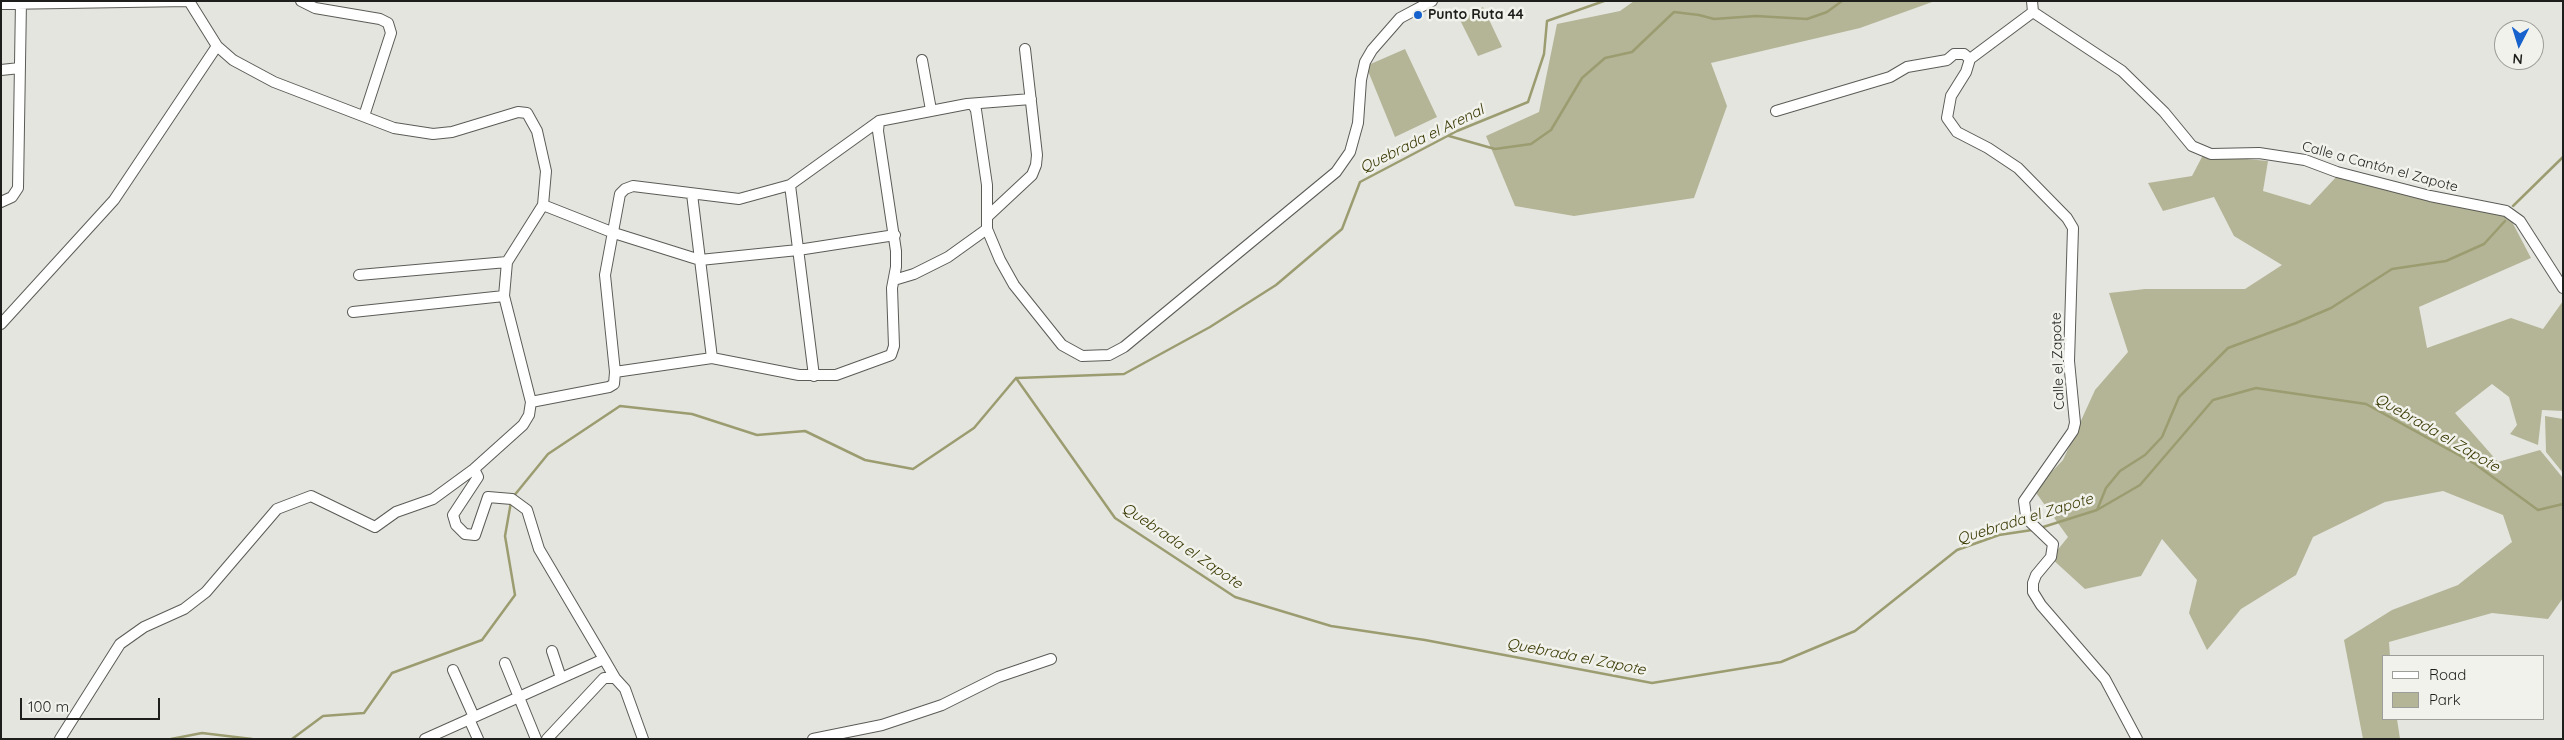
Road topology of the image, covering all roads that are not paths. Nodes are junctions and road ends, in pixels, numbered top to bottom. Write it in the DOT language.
graph roads {
  1 [pos="189,1"];
  2 [pos="301,1"];
  3 [pos="1432,1"];
  4 [pos="21,3"];
  5 [pos="1,4"];
  6 [pos="2032,6"];
  7 [pos="217,46"];
  8 [pos="1025,49"];
  9 [pos="1970,59"];
  10 [pos="922,60"];
  11 [pos="20,68"];
  12 [pos="1,70"];
  13 [pos="1031,99"];
  14 [pos="973,105"];
  15 [pos="931,110"];
  16 [pos="1776,111"];
  17 [pos="364,116"];
  18 [pos="875,126"];
  19 [pos="790,185"];
  20 [pos="692,194"];
  21 [pos="1,202"];
  22 [pos="543,205"];
  23 [pos="987,217"];
  24 [pos="987,229"];
  25 [pos="614,233"];
  26 [pos="895,235"];
  27 [pos="877,237"];
  28 [pos="798,250"];
  29 [pos="896,251"];
  30 [pos="700,260"];
  31 [pos="507,262"];
  32 [pos="359,275"];
  33 [pos="894,280"];
  34 [pos="2563,288"];
  35 [pos="504,296"];
  36 [pos="353,312"];
  37 [pos="1,324"];
  38 [pos="712,358"];
  39 [pos="615,372"];
  40 [pos="814,376"];
  41 [pos="531,402"];
  42 [pos="474,469"];
  43 [pos="552,651"];
  44 [pos="604,659"];
  45 [pos="1051,659"];
  46 [pos="505,662"];
  47 [pos="453,670"];
  48 [pos="561,678"];
  49 [pos="615,678"];
  50 [pos="518,697"];
  51 [pos="472,718"];
  52 [pos="60,739"];
  53 [pos="425,739"];
  54 [pos="478,739"];
  55 [pos="536,739"];
  56 [pos="546,739"];
  57 [pos="643,739"];
  58 [pos="812,739"];
  59 [pos="2137,739"];
  1 -- 4 [label="street"];
  1 -- 7 [label="street"];
  2 -- 17 [label="street"];
  3 -- 24 [label="street"];
  4 -- 5 [label="street"];
  4 -- 11 [label="street"];
  6 -- 9 [label="street, Calle el Zapote"];
  6 -- 34 [label="street, Calle a Cantón el Zapote"];
  7 -- 17 [label="street"];
  7 -- 37 [label="street"];
  8 -- 13 [label="street"];
  9 -- 16 [label="street"];
  9 -- 59 [label="street, Calle el Zapote"];
  10 -- 15 [label="street"];
  11 -- 12 [label="street"];
  11 -- 21 [label="street"];
  13 -- 14 [label="street"];
  13 -- 23 [label="street"];
  14 -- 15 [label="street"];
  14 -- 23 [label="street"];
  15 -- 18 [label="street"];
  17 -- 22 [label="street"];
  18 -- 19 [label="street"];
  18 -- 26 [label="street"];
  19 -- 20 [label="street"];
  19 -- 28 [label="street"];
  20 -- 25 [label="street"];
  20 -- 30 [label="street"];
  22 -- 25 [label="street"];
  22 -- 31 [label="street"];
  23 -- 24 [label="street"];
  24 -- 33 [label="street"];
  25 -- 30 [label="street"];
  25 -- 39 [label="street"];
  26 -- 27 [label="street"];
  26 -- 29 [label="street"];
  27 -- 28 [label="street"];
  27 -- 29 [label="street"];
  28 -- 30 [label="street"];
  28 -- 40 [label="street"];
  29 -- 33 [label="street"];
  30 -- 38 [label="street"];
  31 -- 32 [label="street"];
  31 -- 35 [label="street"];
  33 -- 40 [label="street"];
  35 -- 36 [label="street"];
  35 -- 41 [label="street"];
  38 -- 39 [label="street"];
  38 -- 40 [label="street"];
  39 -- 41 [label="street"];
  41 -- 42 [label="street"];
  42 -- 44 [label="street"];
  42 -- 52 [label="street"];
  43 -- 48 [label="street"];
  44 -- 48 [label="street"];
  44 -- 49 [label="street"];
  45 -- 58 [label="street"];
  46 -- 50 [label="street"];
  47 -- 51 [label="street"];
  48 -- 50 [label="street"];
  49 -- 56 [label="street"];
  49 -- 57 [label="street"];
  50 -- 51 [label="street"];
  50 -- 55 [label="street"];
  51 -- 53 [label="street"];
  51 -- 54 [label="street"];
}
